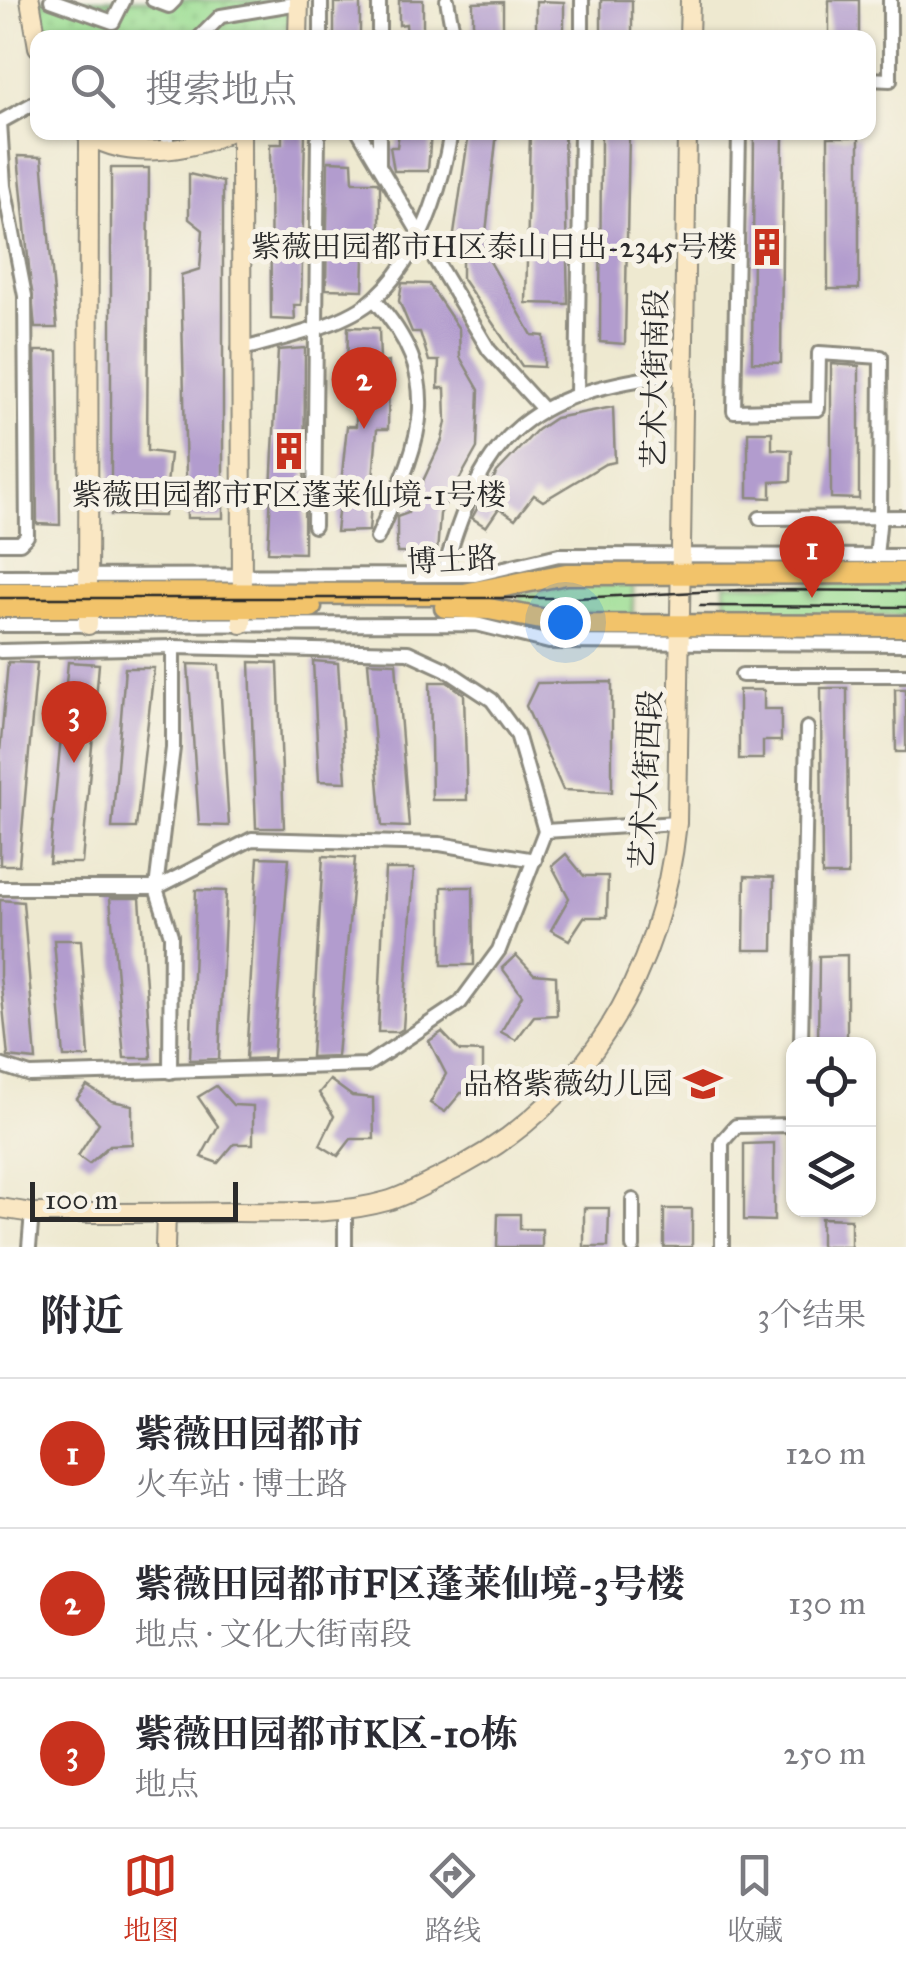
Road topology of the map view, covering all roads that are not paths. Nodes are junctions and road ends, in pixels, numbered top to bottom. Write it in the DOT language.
graph roads {
  1 [pos="30,0"];
  2 [pos="51,0"];
  3 [pos="124,0"];
  4 [pos="153,0"];
  5 [pos="321,0"];
  6 [pos="380,0"];
  7 [pos="447,0"];
  8 [pos="582,0"];
  9 [pos="690,0"];
  10 [pos="890,0"];
  11 [pos="300,1"];
  12 [pos="171,2"];
  13 [pos="114,22"];
  14 [pos="35,30"];
  15 [pos="118,30"];
  16 [pos="206,30"];
  17 [pos="298,30"];
  18 [pos="321,30"];
  19 [pos="379,30"];
  20 [pos="453,30"];
  21 [pos="582,30"];
  22 [pos="689,30"];
  23 [pos="876,79"];
  24 [pos="30,105"];
  25 [pos="87,140"];
  26 [pos="105,140"];
  27 [pos="241,140"];
  28 [pos="318,140"];
  29 [pos="363,140"];
  30 [pos="379,140"];
  31 [pos="450,140"];
  32 [pos="580,140"];
  33 [pos="687,140"];
  34 [pos="739,140"];
  35 [pos="167,141"];
  36 [pos="379,169"];
  37 [pos="420,239"];
  38 [pos="374,299"];
  39 [pos="317,328"];
  40 [pos="240,350"];
  41 [pos="682,373"];
  42 [pos="577,393"];
  43 [pos="541,408"];
  44 [pos="880,517"];
  45 [pos="906,517"];
  46 [pos="760,518"];
  47 [pos="314,526"];
  48 [pos="378,538"];
  49 [pos="0,543"];
  50 [pos="876,556"];
  51 [pos="906,556"];
  52 [pos="679,564"];
  53 [pos="906,573"];
  54 [pos="443,575"];
  55 [pos="0,576"];
  56 [pos="0,593"];
  57 [pos="88,600"];
  58 [pos="242,600"];
  59 [pos="0,608"];
  60 [pos="0,624"];
  61 [pos="906,626"];
  62 [pos="679,635"];
  63 [pos="906,644"];
  64 [pos="174,647"];
  65 [pos="0,651"];
  66 [pos="742,674"];
  67 [pos="906,675"];
  68 [pos="806,728"];
  69 [pos="677,822"];
  70 [pos="545,831"];
  71 [pos="536,860"];
  72 [pos="0,888"];
  73 [pos="156,888"];
  74 [pos="801,1037"];
  75 [pos="0,1065"];
  76 [pos="170,1072"];
  77 [pos="786,1125"];
  78 [pos="633,1200"];
  79 [pos="0,1208"];
  80 [pos="346,1208"];
  81 [pos="32,1213"];
  82 [pos="166,1213"];
  83 [pos="29,1247"];
  84 [pos="166,1247"];
  85 [pos="345,1247"];
  86 [pos="633,1247"];
  87 [pos="722,1247"];
  1 -- 14 [label="street"];
  2 -- 13 [label="street"];
  3 -- 13 [label="street"];
  4 -- 12 [label="street"];
  5 -- 18 [label="street"];
  6 -- 19 [label="street"];
  7 -- 20 [label="street"];
  8 -- 21 [label="street"];
  9 -- 22 [label="street"];
  10 -- 23 [label="street"];
  11 -- 16 [label="street"];
  11 -- 17 [label="street"];
  13 -- 15 [label="street"];
  24 -- 49 [label="street"];
  25 -- 57 [label="street"];
  26 -- 35 [label="street"];
  27 -- 40 [label="street"];
  28 -- 39 [label="street"];
  29 -- 36 [label="street"];
  30 -- 36 [label="street"];
  31 -- 37 [label="street"];
  32 -- 42 [label="street"];
  33 -- 41 [label="street, 艺术大街南段"];
  34 -- 44 [label="street"];
  36 -- 37 [label="street"];
  37 -- 38 [label="street"];
  37 -- 43 [label="street"];
  38 -- 39 [label="street"];
  38 -- 48 [label="street"];
  39 -- 40 [label="street"];
  39 -- 47 [label="street"];
  40 -- 58 [label="street"];
  41 -- 42 [label="street"];
  41 -- 52 [label="street, 艺术大街南段"];
  42 -- 43 [label="street"];
  43 -- 54 [label="street"];
  44 -- 45 [label="street"];
  44 -- 46 [label="street"];
  44 -- 50 [label="street"];
  50 -- 51 [label="street"];
  50 -- 52 [label="street"];
  52 -- 53 [label="main road, 博士路"];
  52 -- 54 [label="street"];
  52 -- 58 [label="main road, 博士路"];
  52 -- 62 [label="street, 艺术大街南段"];
  54 -- 58 [label="street"];
  55 -- 57 [label="street"];
  56 -- 57 [label="main road, 博士路"];
  57 -- 58 [label="main road, 博士路"];
  57 -- 58 [label="street"];
  57 -- 59 [label="main road, 博士路"];
  57 -- 60 [label="street"];
  58 -- 62 [label="main road, 博士路"];
  61 -- 62 [label="main road, 博士路"];
  62 -- 63 [label="street"];
  62 -- 69 [label="street, 艺术大街西段"];
  64 -- 65 [label="street"];
  64 -- 70 [label="street"];
  64 -- 73 [label="street"];
  66 -- 67 [label="street"];
  68 -- 74 [label="street"];
  69 -- 70 [label="street"];
  69 -- 80 [label="street, 艺术大街西段"];
  70 -- 71 [label="street"];
  71 -- 73 [label="street"];
  71 -- 76 [label="street"];
  72 -- 73 [label="street"];
  73 -- 76 [label="street"];
  75 -- 76 [label="street"];
  77 -- 87 [label="street"];
  78 -- 86 [label="street"];
  79 -- 81 [label="street, 艺术大街西段"];
  80 -- 82 [label="street, 艺术大街西段"];
  80 -- 85 [label="street"];
  81 -- 82 [label="street, 艺术大街西段"];
  81 -- 83 [label="street"];
  82 -- 84 [label="street"];
}
